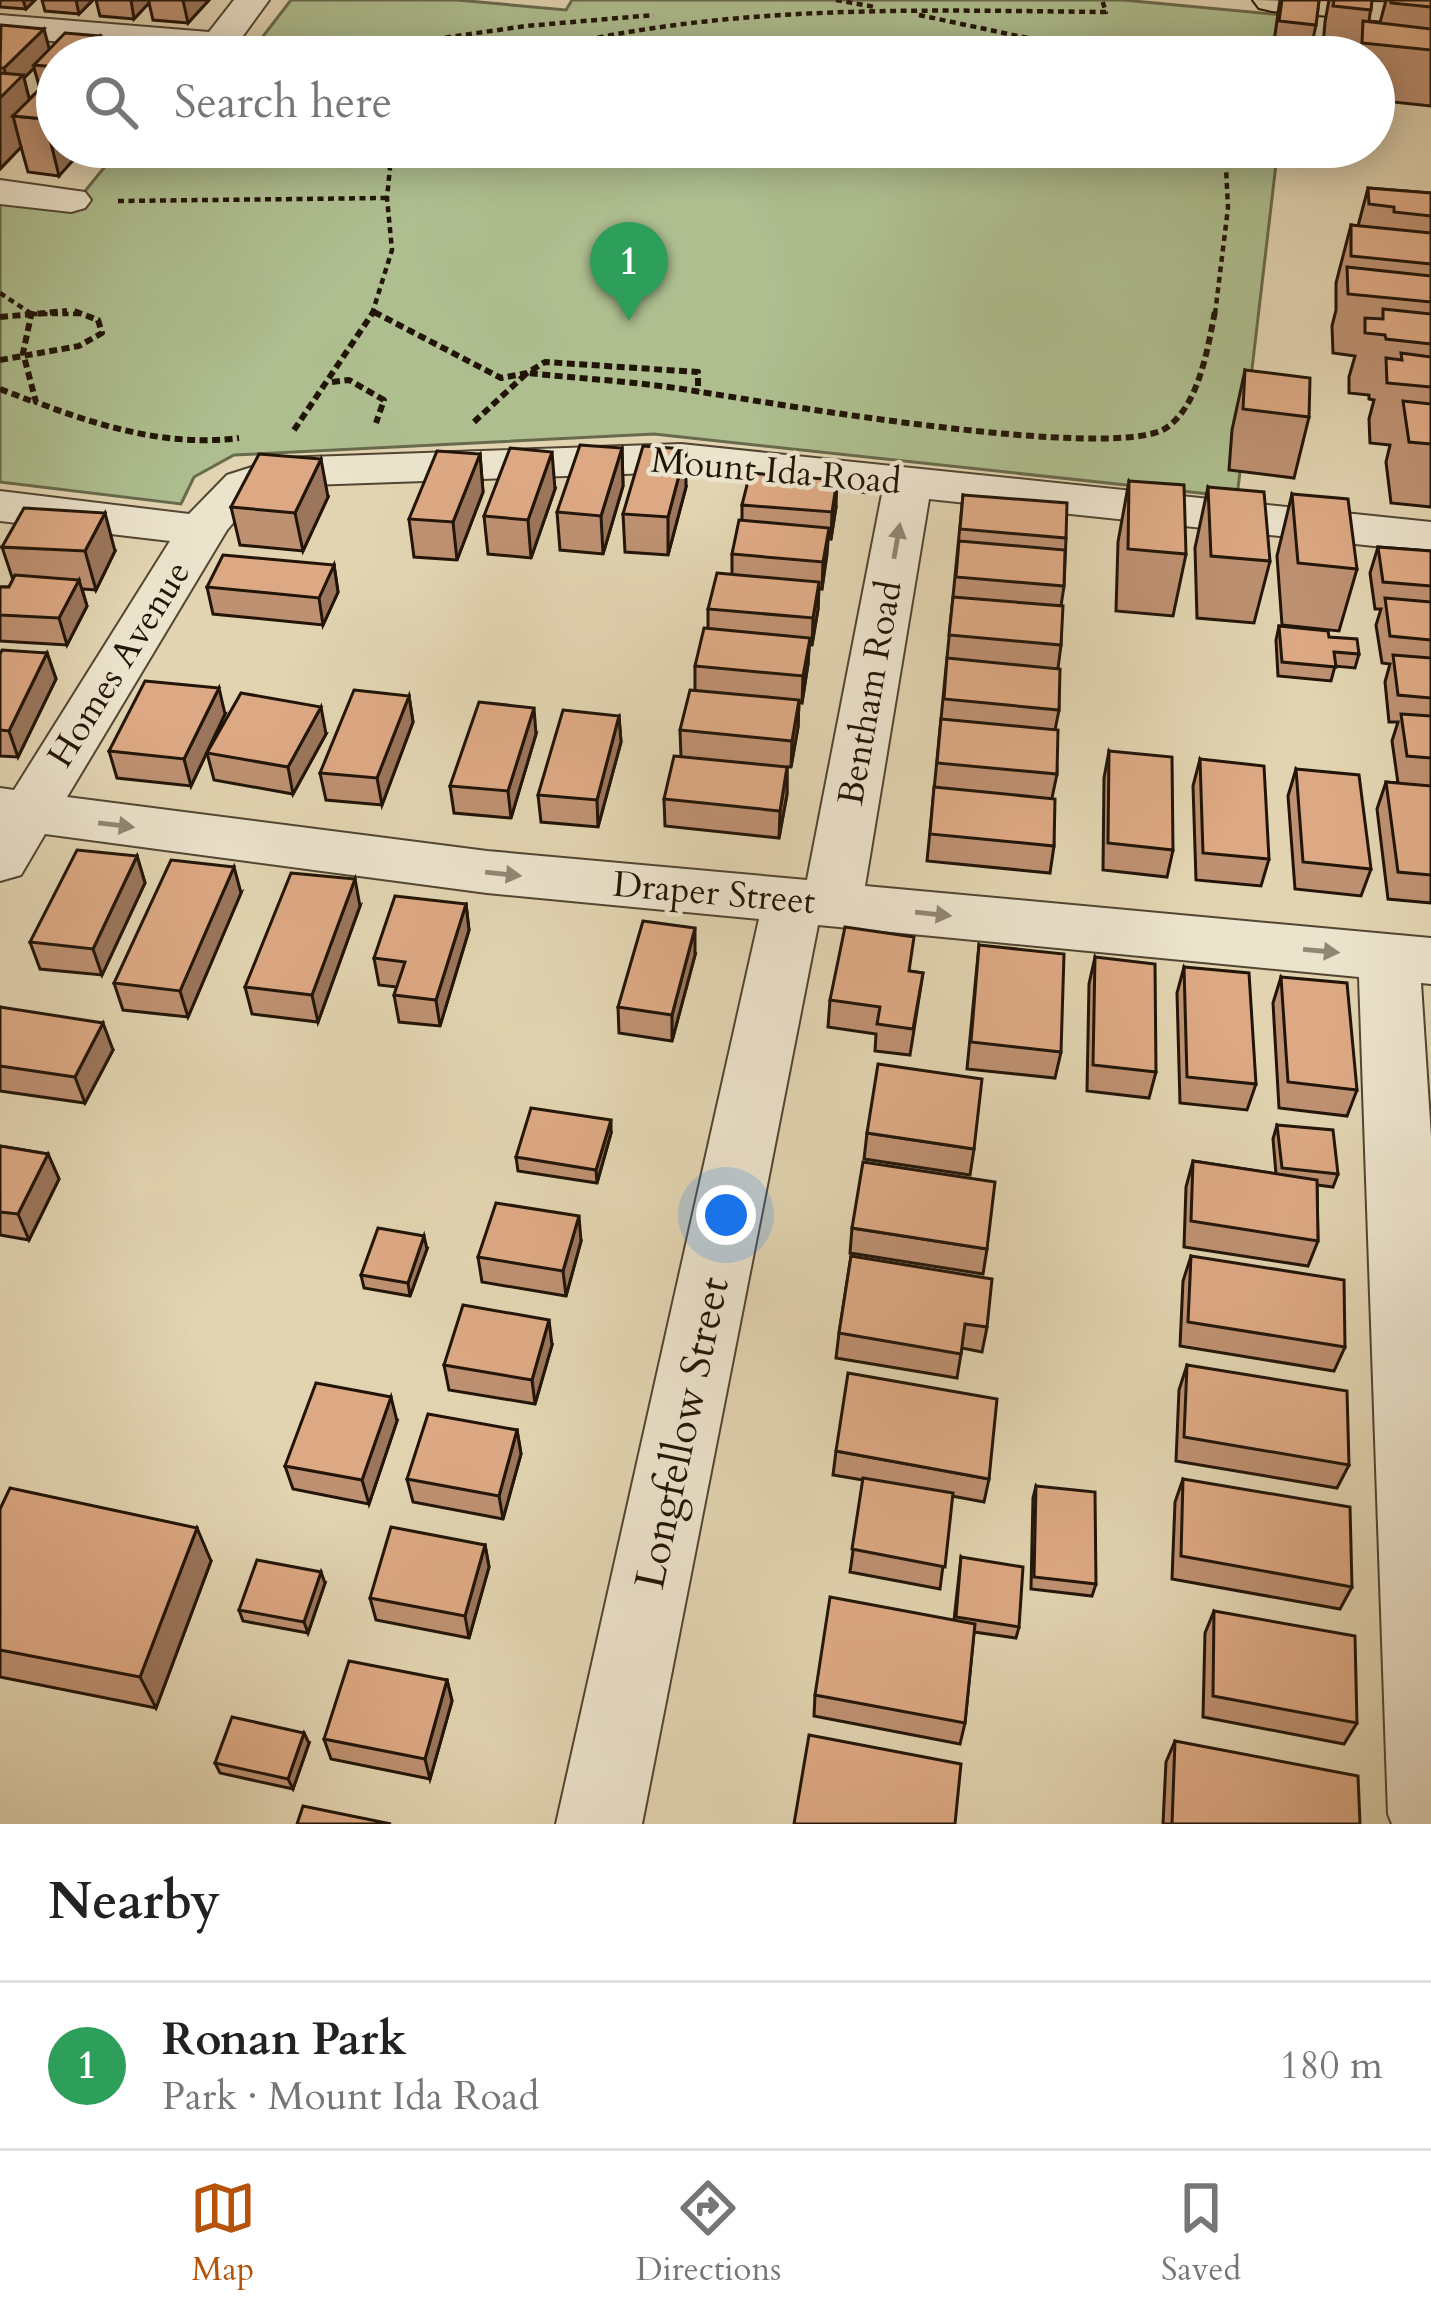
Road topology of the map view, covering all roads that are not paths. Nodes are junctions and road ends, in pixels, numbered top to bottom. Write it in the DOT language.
graph roads {
  1 [pos="252,0"];
  2 [pos="1272,0"];
  3 [pos="1431,14"];
  4 [pos="0,26"];
  5 [pos="129,36"];
  6 [pos="224,36"];
  7 [pos="0,192"];
  8 [pos="71,200"];
  9 [pos="908,482"];
  10 [pos="0,506"];
  11 [pos="202,530"];
  12 [pos="1431,537"];
  13 [pos="9,827"];
  14 [pos="813,902"];
  15 [pos="1410,959"];
  16 [pos="1431,1814"];
  17 [pos="599,1824"];
  1 -- 6 [label="street"];
  2 -- 3 [label="main road"];
  4 -- 5 [label="street"];
  7 -- 8 [label="street"];
  9 -- 11 [label="street, Mount Ida Road"];
  9 -- 12 [label="street, Mount Ida Road"];
  14 -- 9 [label="street, Bentham Road, one-way"];
  10 -- 11 [label="street"];
  11 -- 13 [label="street, Homes Avenue"];
  13 -- 14 [label="street, Draper Street, one-way"];
  14 -- 15 [label="street, Draper Street, one-way"];
  14 -- 17 [label="street, Longfellow Street"];
  15 -- 16 [label="street"];
}
